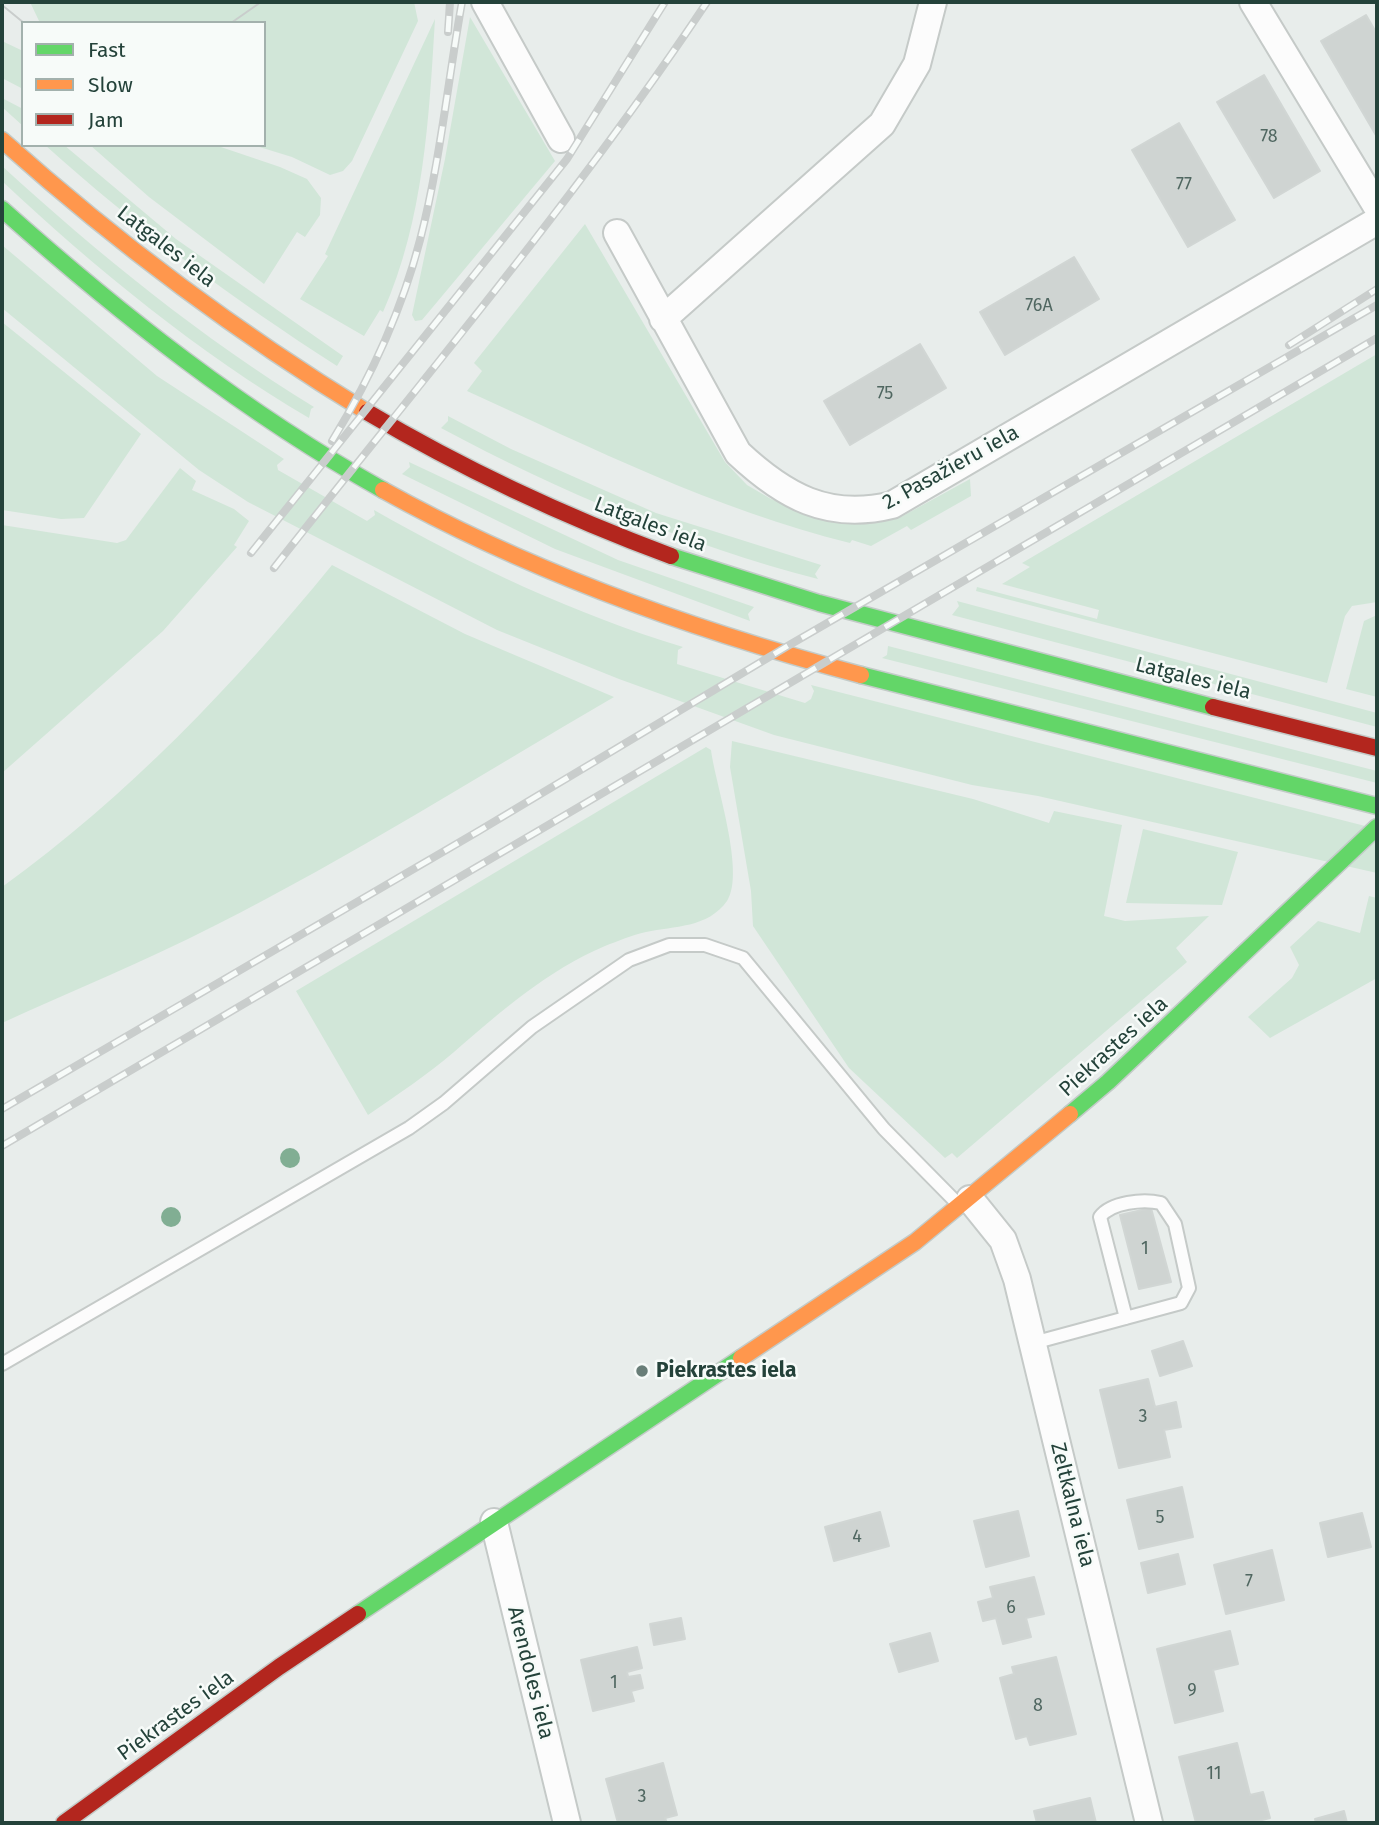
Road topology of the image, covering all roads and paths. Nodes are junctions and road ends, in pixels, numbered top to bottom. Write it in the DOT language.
graph roads {
  1 [pos="485,2"];
  2 [pos="933,2"];
  3 [pos="1253,2"];
  4 [pos="561,139"];
  5 [pos="2,140"];
  6 [pos="1377,207"];
  7 [pos="2,209"];
  8 [pos="1377,221"];
  9 [pos="617,233"];
  10 [pos="663,319"];
  11 [pos="1377,748"];
  12 [pos="1377,806"];
  13 [pos="1377,827"];
  14 [pos="965,1202"];
  15 [pos="1126,1318"];
  16 [pos="1033,1343"];
  17 [pos="2,1364"];
  18 [pos="494,1522"];
  19 [pos="64,1823"];
  20 [pos="566,1823"];
  21 [pos="1149,1823"];
  1 -- 4 [label="street"];
  2 -- 10 [label="street"];
  3 -- 6 [label="street"];
  5 -- 11 [label="street, Latgales iela"];
  7 -- 12 [label="street"];
  8 -- 10 [label="street, 2. Pasažieru iela"];
  9 -- 10 [label="street, 2. Pasažieru iela"];
  13 -- 14 [label="street, Piekrastes iela"];
  14 -- 16 [label="street, Zeltkalna iela"];
  14 -- 17 [label="lane"];
  14 -- 18 [label="street, Piekrastes iela"];
  15 -- 15 [label="lane"];
  15 -- 16 [label="lane"];
  16 -- 21 [label="street, Zeltkalna iela"];
  18 -- 19 [label="street, Piekrastes iela"];
  18 -- 20 [label="street, Arendoles iela"];
}
